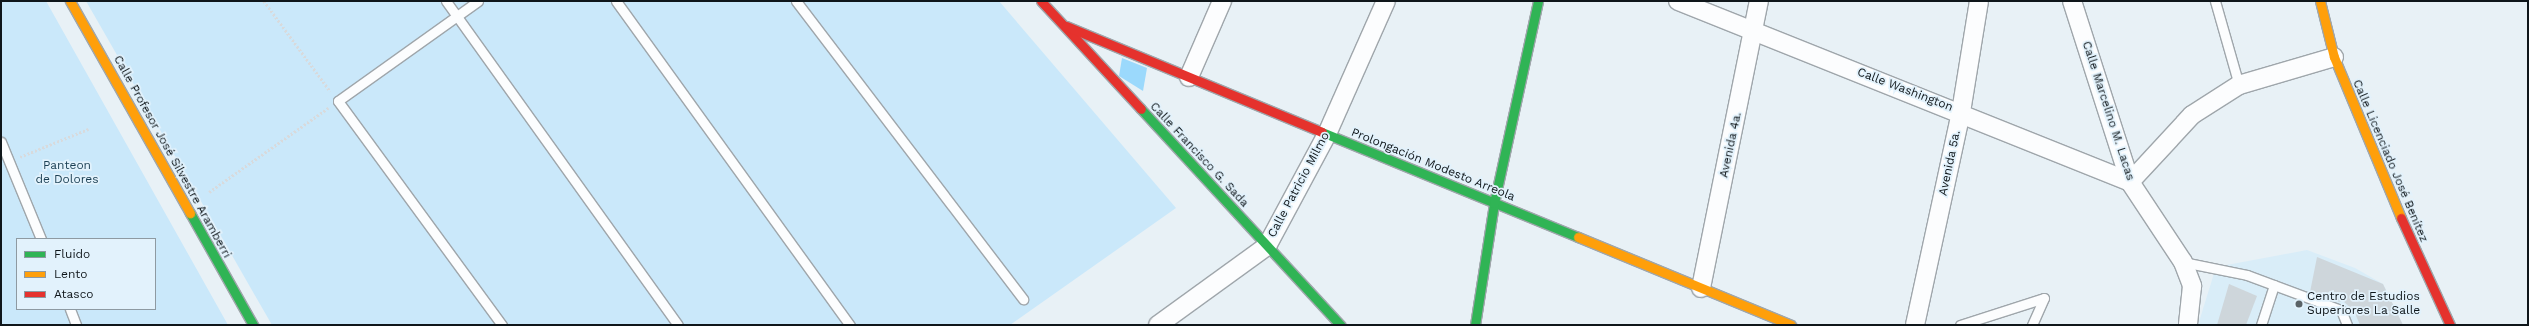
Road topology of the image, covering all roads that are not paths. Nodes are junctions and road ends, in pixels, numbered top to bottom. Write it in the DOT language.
graph roads {
  1 [pos="70,1"];
  2 [pos="446,1"];
  3 [pos="478,1"];
  4 [pos="616,1"];
  5 [pos="796,1"];
  6 [pos="1222,1"];
  7 [pos="1386,1"];
  8 [pos="1538,1"];
  9 [pos="1678,1"];
  10 [pos="1758,1"];
  11 [pos="1980,1"];
  12 [pos="2072,1"];
  13 [pos="2215,1"];
  14 [pos="2320,1"];
  15 [pos="1043,2"];
  16 [pos="457,16"];
  17 [pos="1066,26"];
  18 [pos="1755,31"];
  19 [pos="2334,57"];
  20 [pos="1189,77"];
  21 [pos="2240,85"];
  22 [pos="1961,112"];
  23 [pos="1327,134"];
  24 [pos="1,142"];
  25 [pos="2130,182"];
  26 [pos="1494,203"];
  27 [pos="41,238"];
  28 [pos="1267,246"];
  29 [pos="2183,262"];
  30 [pos="2274,285"];
  31 [pos="1701,288"];
  32 [pos="1023,299"];
  33 [pos="70,310"];
  34 [pos="76,325"];
  35 [pos="253,325"];
  36 [pos="502,325"];
  37 [pos="678,325"];
  38 [pos="850,325"];
  39 [pos="1158,325"];
  40 [pos="1340,325"];
  41 [pos="1475,325"];
  42 [pos="1791,325"];
  43 [pos="1915,325"];
  44 [pos="1960,325"];
  45 [pos="2032,325"];
  46 [pos="2188,325"];
  47 [pos="2261,325"];
  48 [pos="2347,325"];
  49 [pos="2450,325"];
  1 -- 35 [label="street, Calle Profesor José Silvestre Aramberri"];
  2 -- 16 [label="lane"];
  3 -- 16 [label="lane"];
  4 -- 38 [label="lane"];
  5 -- 32 [label="lane"];
  6 -- 20 [label="street"];
  7 -- 23 [label="street, Calle Patricio Milmo"];
  8 -- 26 [label="street"];
  9 -- 18 [label="street, Calle Washington"];
  10 -- 18 [label="street, Avenida 4a."];
  11 -- 22 [label="street, Avenida 5a."];
  12 -- 25 [label="street, Calle Marcelino M. Lacas"];
  13 -- 21 [label="lane"];
  14 -- 19 [label="street, Calle Licenciado José Benítez"];
  15 -- 17 [label="street, Calle Francisco G. Sada"];
  16 -- 36 [label="lane"];
  16 -- 37 [label="lane"];
  17 -- 20 [label="street, Prolongación Modesto Arreola"];
  17 -- 28 [label="street, Calle Francisco G. Sada"];
  18 -- 22 [label="street, Calle Washington"];
  18 -- 31 [label="street, Avenida 4a."];
  19 -- 21 [label="street"];
  19 -- 49 [label="street, Calle Licenciado José Benítez"];
  20 -- 23 [label="street, Prolongación Modesto Arreola"];
  21 -- 25 [label="street"];
  22 -- 25 [label="street, Calle Washington"];
  22 -- 43 [label="street, Avenida 5a."];
  23 -- 26 [label="street, Prolongación Modesto Arreola"];
  23 -- 28 [label="street, Calle Patricio Milmo"];
  24 -- 27 [label="lane"];
  25 -- 29 [label="street, Calle Marcelino M. Lacas"];
  26 -- 31 [label="street, Prolongación Modesto Arreola"];
  26 -- 41 [label="street"];
  28 -- 39 [label="street, Calle Patricio Milmo"];
  28 -- 40 [label="street, Calle Francisco G. Sada"];
  29 -- 30 [label="lane"];
  29 -- 46 [label="street, Calle Marcelino M. Lacas"];
  30 -- 47 [label="lane"];
  30 -- 48 [label="lane"];
  31 -- 42 [label="street, Prolongación Modesto Arreola"];
  33 -- 34 [label="lane"];
  44 -- 45 [label="lane"];
}
